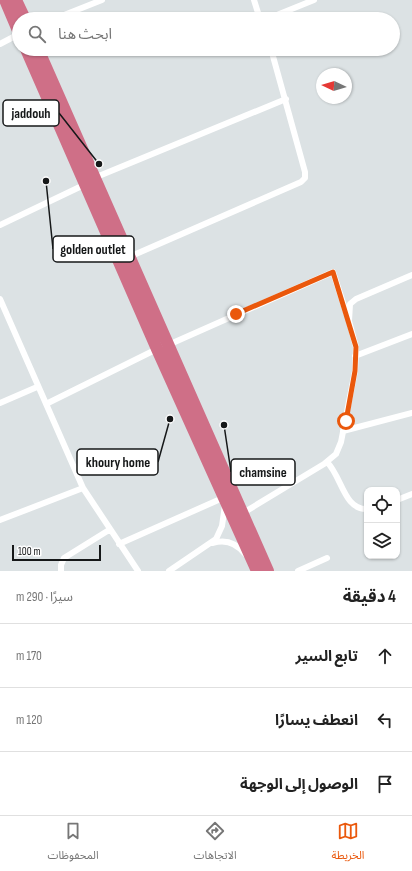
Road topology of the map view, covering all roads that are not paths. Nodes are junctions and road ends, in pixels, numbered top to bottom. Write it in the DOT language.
graph roads {
  1 [pos="5,0"];
  2 [pos="16,0"];
  3 [pos="102,0"];
  4 [pos="254,0"];
  5 [pos="314,0"];
  6 [pos="22,12"];
  7 [pos="72,12"];
  8 [pos="258,12"];
  9 [pos="284,12"];
  10 [pos="12,17"];
  11 [pos="12,38"];
  12 [pos="0,44"];
  13 [pos="29,56"];
  14 [pos="41,56"];
  15 [pos="273,56"];
  16 [pos="286,99"];
  17 [pos="90,181"];
  18 [pos="0,225"];
  19 [pos="130,258"];
  20 [pos="412,275"];
  21 [pos="0,299"];
  22 [pos="349,321"];
  23 [pos="412,334"];
  24 [pos="163,347"];
  25 [pos="354,356"];
  26 [pos="38,387"];
  27 [pos="0,403"];
  28 [pos="46,404"];
  29 [pos="412,413"];
  30 [pos="343,431"];
  31 [pos="327,462"];
  32 [pos="83,488"];
  33 [pos="412,494"];
  34 [pos="225,498"];
  35 [pos="400,499"];
  36 [pos="364,509"];
  37 [pos="243,513"];
  38 [pos="0,520"];
  39 [pos="109,530"];
  40 [pos="211,543"];
  41 [pos="119,544"];
  42 [pos="327,558"];
  43 [pos="61,571"];
  44 [pos="138,571"];
  45 [pos="169,571"];
  46 [pos="257,571"];
  47 [pos="268,571"];
  48 [pos="298,571"];
  1 -- 10 [label="highway"];
  2 -- 6 [label="highway"];
  3 -- 7 [label="street"];
  4 -- 8 [label="street"];
  5 -- 9 [label="street"];
  11 -- 12 [label="street"];
  13 -- 17 [label="highway"];
  14 -- 17 [label="highway"];
  15 -- 16 [label="street"];
  16 -- 17 [label="street"];
  16 -- 19 [label="street"];
  17 -- 18 [label="street"];
  17 -- 19 [label="highway"];
  17 -- 24 [label="highway"];
  19 -- 24 [label="highway"];
  20 -- 22 [label="street"];
  21 -- 26 [label="street"];
  22 -- 24 [label="street"];
  22 -- 25 [label="street"];
  23 -- 25 [label="street"];
  24 -- 28 [label="street"];
  24 -- 34 [label="highway"];
  24 -- 37 [label="highway"];
  25 -- 30 [label="street"];
  26 -- 27 [label="street"];
  26 -- 28 [label="street"];
  28 -- 32 [label="street"];
  29 -- 30 [label="street"];
  30 -- 31 [label="street"];
  31 -- 36 [label="street"];
  31 -- 37 [label="street"];
  32 -- 38 [label="street"];
  32 -- 39 [label="street"];
  33 -- 35 [label="street"];
  34 -- 40 [label="street"];
  34 -- 41 [label="street"];
  34 -- 46 [label="highway"];
  37 -- 47 [label="highway"];
  39 -- 41 [label="street"];
  39 -- 43 [label="street"];
  40 -- 45 [label="street"];
  40 -- 46 [label="street"];
  41 -- 44 [label="street"];
  42 -- 48 [label="street"];
}
